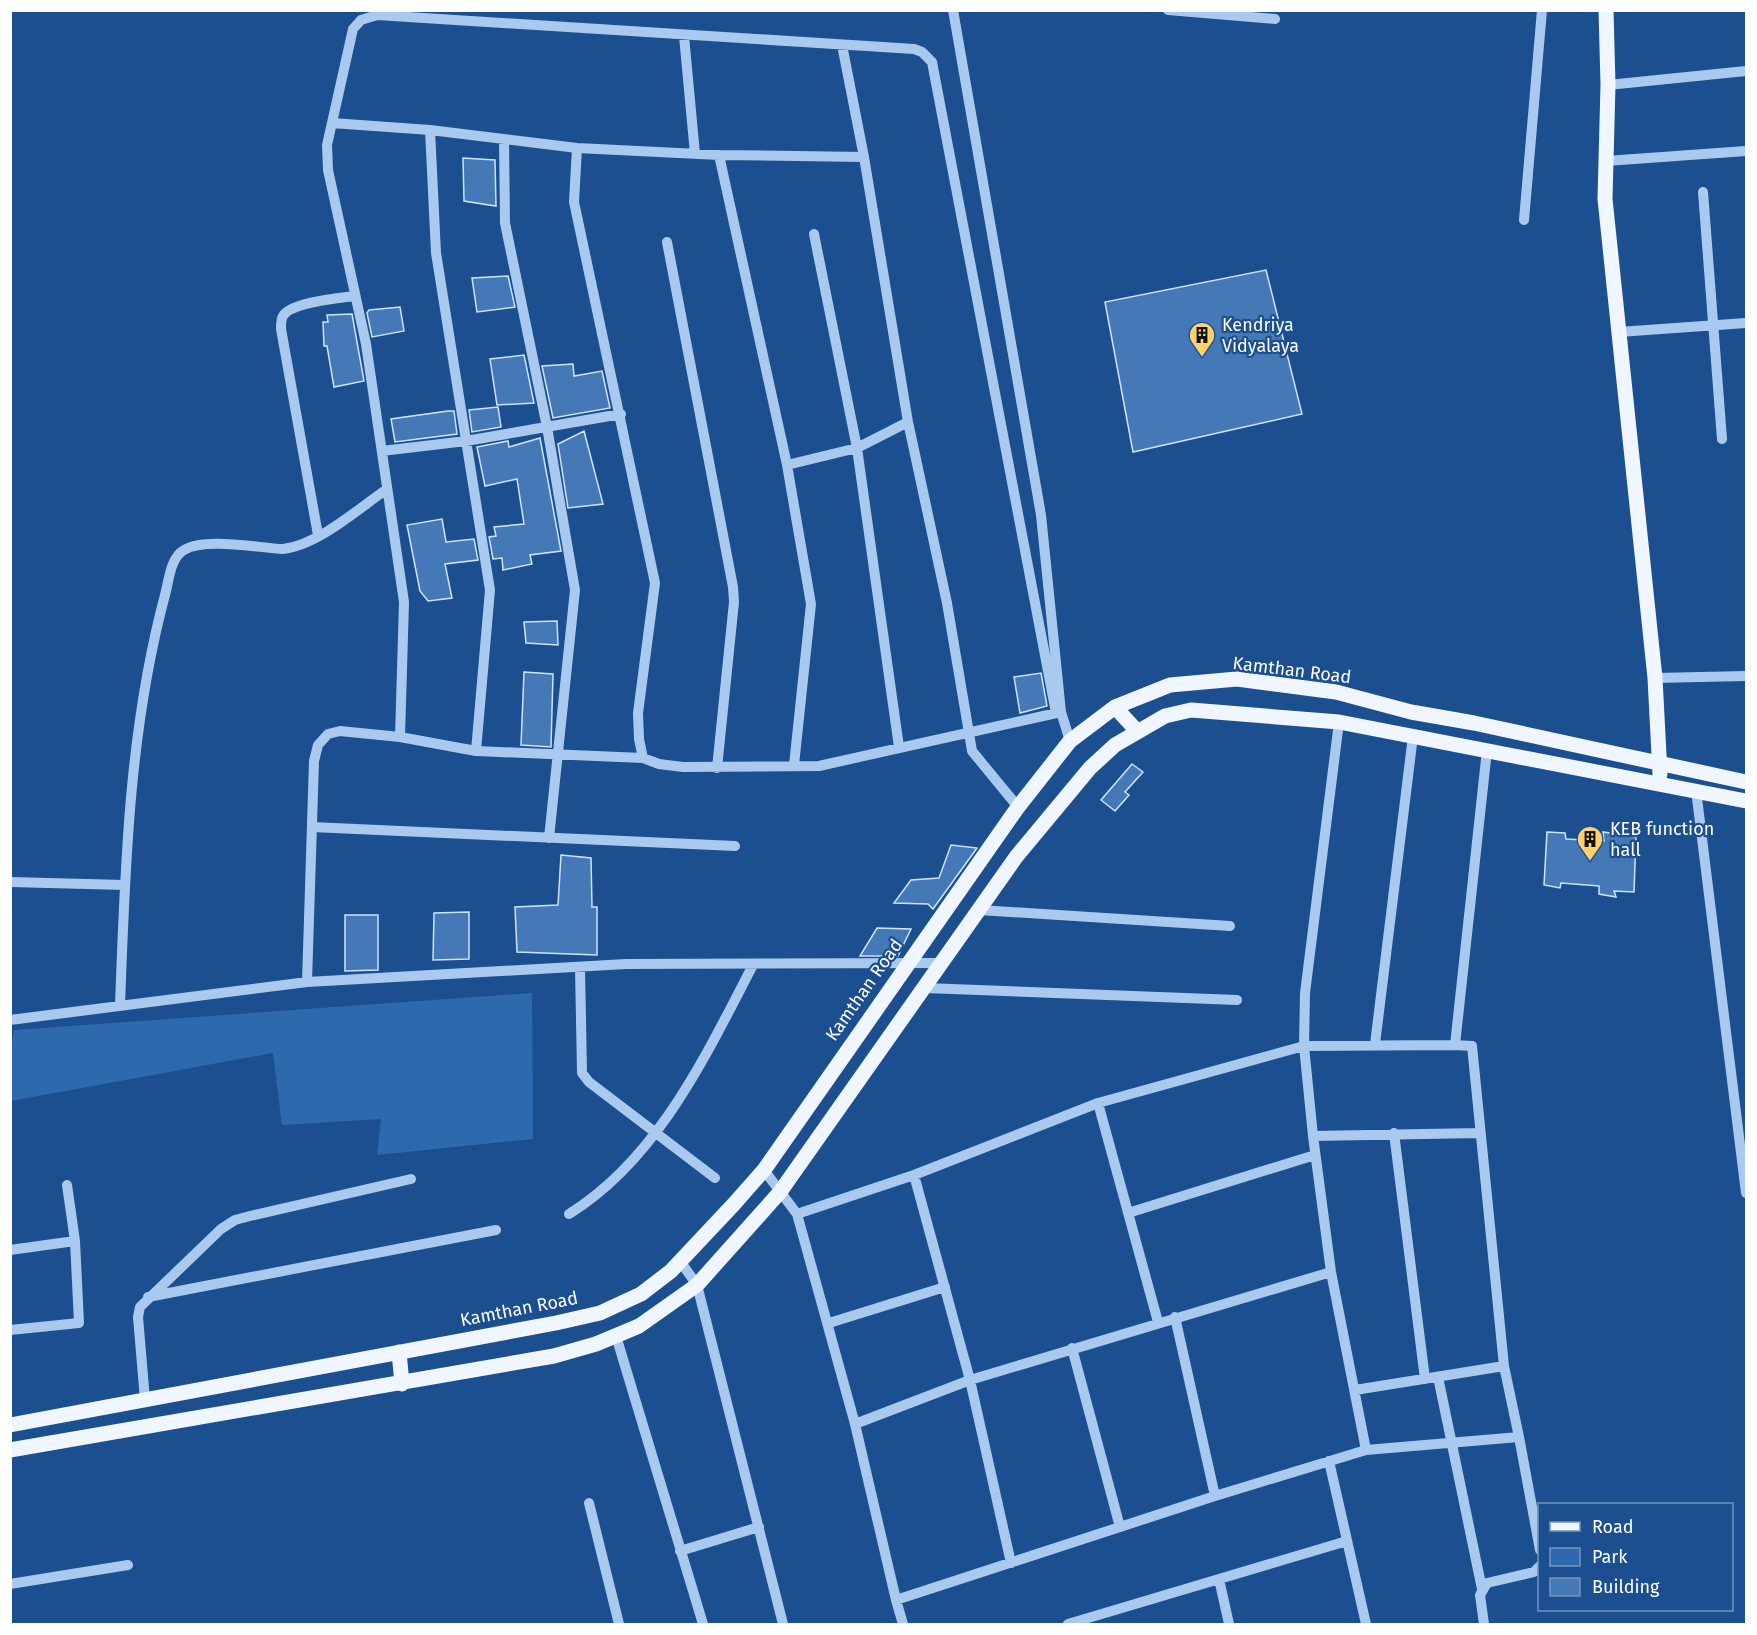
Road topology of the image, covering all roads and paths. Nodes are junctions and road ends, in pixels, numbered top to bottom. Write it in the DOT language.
graph roads {
  1 [pos="953,10"];
  2 [pos="1168,10"];
  3 [pos="1542,10"];
  4 [pos="1606,10"];
  5 [pos="1275,19"];
  6 [pos="684,36"];
  7 [pos="842,45"];
  8 [pos="1746,71"];
  9 [pos="1608,85"];
  10 [pos="332,123"];
  11 [pos="430,130"];
  12 [pos="504,139"];
  13 [pos="576,148"];
  14 [pos="1746,151"];
  15 [pos="695,154"];
  16 [pos="719,155"];
  17 [pos="864,156"];
  18 [pos="1606,161"];
  19 [pos="1703,192"];
  20 [pos="1524,220"];
  21 [pos="814,234"];
  22 [pos="667,242"];
  23 [pos="356,296"];
  24 [pos="1746,323"];
  25 [pos="1711,324"];
  26 [pos="1618,332"];
  27 [pos="621,414"];
  28 [pos="908,422"];
  29 [pos="547,427"];
  30 [pos="1722,440"];
  31 [pos="466,441"];
  32 [pos="857,448"];
  33 [pos="382,452"];
  34 [pos="787,465"];
  35 [pos="387,489"];
  36 [pos="318,535"];
  37 [pos="1746,676"];
  38 [pos="1655,678"];
  39 [pos="1115,707"];
  40 [pos="1058,712"];
  41 [pos="1339,722"];
  42 [pos="1136,730"];
  43 [pos="969,731"];
  44 [pos="1413,736"];
  45 [pos="400,737"];
  46 [pos="1070,741"];
  47 [pos="899,747"];
  48 [pos="1487,750"];
  49 [pos="476,751"];
  50 [pos="559,755"];
  51 [pos="643,759"];
  52 [pos="794,765"];
  53 [pos="1661,765"];
  54 [pos="717,768"];
  55 [pos="1746,782"];
  56 [pos="1660,783"];
  57 [pos="1696,790"];
  58 [pos="1746,801"];
  59 [pos="1018,807"];
  60 [pos="312,827"];
  61 [pos="549,838"];
  62 [pos="735,846"];
  63 [pos="10,882"];
  64 [pos="125,885"];
  65 [pos="979,909"];
  66 [pos="1230,926"];
  67 [pos="942,963"];
  68 [pos="905,964"];
  69 [pos="753,965"];
  70 [pos="580,967"];
  71 [pos="307,982"];
  72 [pos="925,988"];
  73 [pos="1237,1000"];
  74 [pos="120,1006"];
  75 [pos="10,1020"];
  76 [pos="1375,1044"];
  77 [pos="1455,1045"];
  78 [pos="1304,1046"];
  79 [pos="1098,1103"];
  80 [pos="655,1133"];
  81 [pos="1394,1133"];
  82 [pos="1480,1133"];
  83 [pos="1313,1136"];
  84 [pos="1315,1155"];
  85 [pos="764,1170"];
  86 [pos="914,1175"];
  87 [pos="715,1178"];
  88 [pos="411,1179"];
  89 [pos="67,1185"];
  90 [pos="780,1192"];
  91 [pos="1746,1193"];
  92 [pos="1128,1213"];
  93 [pos="569,1214"];
  94 [pos="797,1214"];
  95 [pos="496,1230"];
  96 [pos="75,1241"];
  97 [pos="10,1250"];
  98 [pos="680,1261"];
  99 [pos="1331,1272"];
  100 [pos="697,1285"];
  101 [pos="945,1287"];
  102 [pos="148,1297"];
  103 [pos="1175,1317"];
  104 [pos="1158,1322"];
  105 [pos="828,1323"];
  106 [pos="10,1330"];
  107 [pos="616,1336"];
  108 [pos="1072,1348"];
  109 [pos="399,1352"];
  110 [pos="1504,1366"];
  111 [pos="1438,1377"];
  112 [pos="1425,1379"];
  113 [pos="970,1380"];
  114 [pos="402,1384"];
  115 [pos="1354,1390"];
  116 [pos="145,1400"];
  117 [pos="855,1424"];
  118 [pos="10,1425"];
  119 [pos="1519,1437"];
  120 [pos="1453,1442"];
  121 [pos="10,1450"];
  122 [pos="1366,1450"];
  123 [pos="1329,1461"];
  124 [pos="1215,1496"];
  125 [pos="589,1503"];
  126 [pos="759,1527"];
  127 [pos="1120,1527"];
  128 [pos="1347,1541"];
  129 [pos="1538,1544"];
  130 [pos="680,1551"];
  131 [pos="1011,1563"];
  132 [pos="128,1565"];
  133 [pos="1538,1567"];
  134 [pos="1219,1579"];
  135 [pos="10,1584"];
  136 [pos="1482,1589"];
  137 [pos="896,1600"];
  138 [pos="619,1624"];
  139 [pos="703,1624"];
  140 [pos="783,1624"];
  141 [pos="903,1624"];
  142 [pos="1068,1624"];
  143 [pos="1228,1624"];
  144 [pos="1366,1624"];
  145 [pos="1484,1624"];
  1 -- 40 [label="street"];
  2 -- 5 [label="street"];
  3 -- 20 [label="street"];
  4 -- 9 [label="main road"];
  6 -- 7 [label="street"];
  6 -- 10 [label="street"];
  6 -- 15 [label="street"];
  7 -- 17 [label="street"];
  7 -- 40 [label="street"];
  8 -- 9 [label="street"];
  9 -- 18 [label="main road"];
  10 -- 11 [label="street"];
  10 -- 23 [label="street"];
  11 -- 12 [label="street"];
  11 -- 31 [label="street"];
  12 -- 13 [label="street"];
  12 -- 29 [label="street"];
  13 -- 15 [label="street"];
  13 -- 27 [label="street"];
  14 -- 18 [label="street"];
  15 -- 16 [label="street"];
  16 -- 17 [label="street"];
  16 -- 34 [label="street"];
  17 -- 28 [label="street"];
  18 -- 26 [label="main road"];
  19 -- 25 [label="street"];
  21 -- 32 [label="street"];
  22 -- 54 [label="street"];
  23 -- 33 [label="street"];
  23 -- 36 [label="street"];
  24 -- 25 [label="street"];
  25 -- 26 [label="street"];
  25 -- 30 [label="street"];
  26 -- 38 [label="main road"];
  27 -- 29 [label="street"];
  27 -- 51 [label="street"];
  28 -- 32 [label="street"];
  28 -- 43 [label="street"];
  29 -- 31 [label="street"];
  29 -- 50 [label="street"];
  31 -- 33 [label="street"];
  31 -- 49 [label="street"];
  32 -- 34 [label="street"];
  32 -- 47 [label="street"];
  33 -- 35 [label="street"];
  34 -- 52 [label="street"];
  35 -- 36 [label="street"];
  35 -- 45 [label="street"];
  36 -- 64 [label="street"];
  37 -- 38 [label="street"];
  38 -- 53 [label="main road"];
  39 -- 42 [label="main road"];
  39 -- 46 [label="main road, Kamthan Road"];
  39 -- 53 [label="main road, Kamthan Road"];
  40 -- 43 [label="street"];
  40 -- 46 [label="street"];
  41 -- 42 [label="main road"];
  41 -- 44 [label="main road"];
  41 -- 78 [label="street"];
  42 -- 65 [label="main road"];
  43 -- 47 [label="street"];
  43 -- 59 [label="street"];
  44 -- 48 [label="main road"];
  44 -- 76 [label="street"];
  45 -- 49 [label="street"];
  45 -- 60 [label="street"];
  46 -- 59 [label="main road, Kamthan Road"];
  47 -- 52 [label="street"];
  48 -- 56 [label="main road"];
  48 -- 77 [label="street"];
  49 -- 50 [label="street"];
  50 -- 51 [label="street"];
  50 -- 61 [label="street"];
  51 -- 54 [label="street"];
  52 -- 54 [label="street"];
  53 -- 55 [label="main road, Kamthan Road"];
  53 -- 56 [label="main road"];
  56 -- 57 [label="main road"];
  57 -- 58 [label="main road"];
  57 -- 91 [label="street"];
  59 -- 68 [label="main road, Kamthan Road"];
  60 -- 61 [label="street"];
  60 -- 71 [label="street"];
  61 -- 62 [label="street"];
  63 -- 64 [label="street"];
  64 -- 74 [label="street"];
  65 -- 66 [label="street"];
  65 -- 67 [label="main road"];
  67 -- 68 [label="street"];
  67 -- 72 [label="main road"];
  68 -- 69 [label="street"];
  68 -- 85 [label="main road, Kamthan Road"];
  69 -- 70 [label="street"];
  69 -- 80 [label="street"];
  70 -- 71 [label="street"];
  70 -- 80 [label="street"];
  71 -- 74 [label="street"];
  72 -- 73 [label="street"];
  72 -- 90 [label="main road"];
  74 -- 75 [label="street"];
  76 -- 77 [label="street"];
  76 -- 78 [label="street"];
  77 -- 82 [label="street"];
  78 -- 79 [label="street"];
  78 -- 83 [label="street"];
  79 -- 86 [label="street"];
  79 -- 92 [label="street"];
  80 -- 87 [label="street"];
  80 -- 93 [label="street"];
  81 -- 82 [label="street"];
  81 -- 83 [label="street"];
  81 -- 112 [label="street"];
  82 -- 110 [label="street"];
  83 -- 84 [label="street"];
  84 -- 92 [label="street"];
  84 -- 99 [label="street"];
  85 -- 90 [label="street"];
  85 -- 98 [label="main road, Kamthan Road"];
  86 -- 94 [label="street"];
  86 -- 101 [label="street"];
  88 -- 102 [label="street"];
  89 -- 96 [label="street"];
  90 -- 94 [label="street"];
  90 -- 100 [label="main road"];
  92 -- 104 [label="street"];
  94 -- 105 [label="street"];
  95 -- 102 [label="street"];
  96 -- 97 [label="street"];
  96 -- 106 [label="street"];
  98 -- 100 [label="street"];
  98 -- 109 [label="main road, Kamthan Road"];
  99 -- 103 [label="street"];
  99 -- 115 [label="street"];
  100 -- 107 [label="main road"];
  100 -- 126 [label="street"];
  101 -- 105 [label="street"];
  101 -- 113 [label="street"];
  102 -- 116 [label="street"];
  103 -- 104 [label="street"];
  103 -- 124 [label="street"];
  104 -- 108 [label="street"];
  105 -- 117 [label="street"];
  107 -- 114 [label="main road"];
  107 -- 130 [label="street"];
  108 -- 113 [label="street"];
  108 -- 127 [label="street"];
  109 -- 114 [label="main road"];
  109 -- 116 [label="main road, Kamthan Road"];
  110 -- 111 [label="street"];
  110 -- 119 [label="street"];
  111 -- 112 [label="street"];
  111 -- 120 [label="street"];
  112 -- 115 [label="street"];
  113 -- 117 [label="street"];
  113 -- 131 [label="street"];
  114 -- 121 [label="main road"];
  115 -- 122 [label="street"];
  116 -- 118 [label="main road, Kamthan Road"];
  117 -- 137 [label="street"];
  119 -- 120 [label="street"];
  119 -- 129 [label="street"];
  120 -- 122 [label="street"];
  120 -- 136 [label="street"];
  122 -- 123 [label="street"];
  123 -- 124 [label="street"];
  123 -- 128 [label="street"];
  124 -- 127 [label="street"];
  125 -- 138 [label="street"];
  126 -- 130 [label="street"];
  126 -- 140 [label="street"];
  127 -- 131 [label="street"];
  128 -- 134 [label="street"];
  128 -- 144 [label="street"];
  130 -- 139 [label="street"];
  131 -- 137 [label="street"];
  132 -- 135 [label="street"];
  133 -- 136 [label="street"];
  134 -- 142 [label="street"];
  134 -- 143 [label="street"];
  136 -- 145 [label="street"];
  137 -- 141 [label="street"];
}
